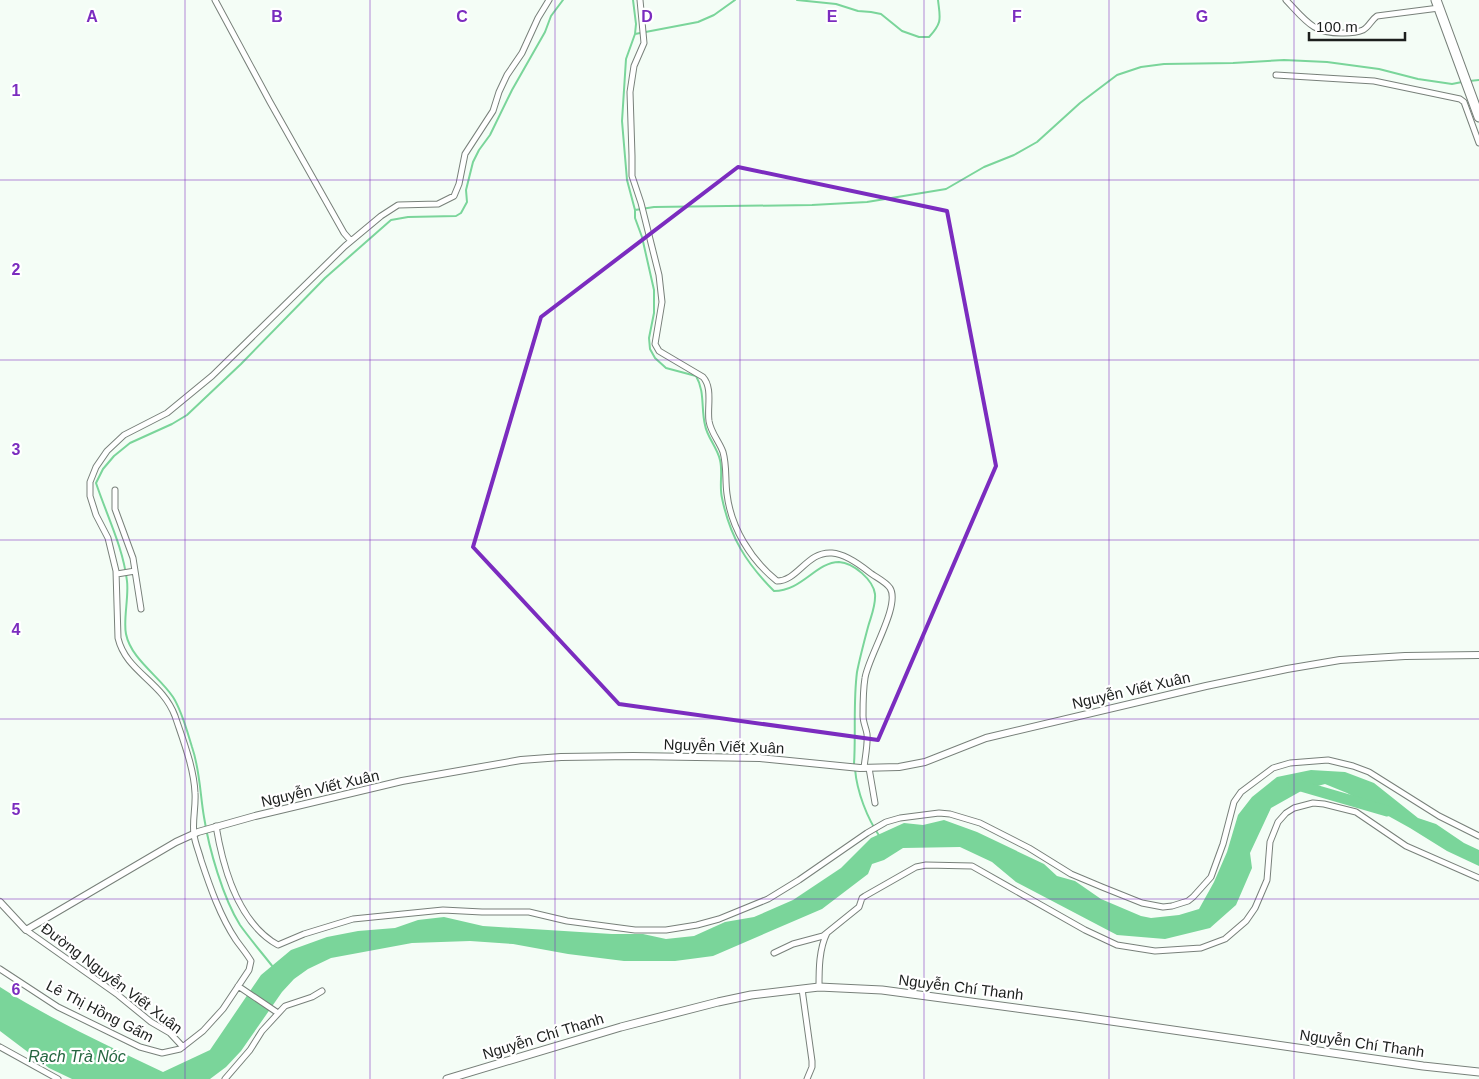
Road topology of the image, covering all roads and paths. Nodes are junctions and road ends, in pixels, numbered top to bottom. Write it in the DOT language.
graph roads {
  1 [pos="215,0"];
  2 [pos="549,0"];
  3 [pos="640,0"];
  4 [pos="1286,0"];
  5 [pos="1437,4"];
  6 [pos="1276,75"];
  7 [pos="1479,117"];
  8 [pos="1479,142"];
  9 [pos="351,241"];
  10 [pos="115,490"];
  11 [pos="132,571"];
  12 [pos="119,574"];
  13 [pos="141,608"];
  14 [pos="1479,655"];
  15 [pos="864,768"];
  16 [pos="875,803"];
  17 [pos="214,827"];
  18 [pos="196,833"];
  19 [pos="1479,836"];
  20 [pos="1479,878"];
  21 [pos="0,902"];
  22 [pos="26,930"];
  23 [pos="827,933"];
  24 [pos="774,953"];
  25 [pos="0,969"];
  26 [pos="238,986"];
  27 [pos="819,987"];
  28 [pos="802,989"];
  29 [pos="322,990"];
  30 [pos="278,1013"];
  31 [pos="0,1047"];
  32 [pos="182,1047"];
  33 [pos="1479,1072"];
  34 [pos="58,1079"];
  35 [pos="225,1079"];
  36 [pos="447,1079"];
  37 [pos="807,1079"];
  1 -- 9 [label="street"];
  2 -- 9 [label="street"];
  3 -- 15 [label="street"];
  4 -- 5 [label="street"];
  5 -- 7 [label="highway"];
  6 -- 8 [label="street"];
  9 -- 12 [label="street"];
  10 -- 11 [label="street"];
  11 -- 12 [label="street"];
  11 -- 13 [label="street"];
  12 -- 18 [label="street"];
  14 -- 15 [label="street, Nguyễn Viết Xuân"];
  15 -- 16 [label="street"];
  15 -- 17 [label="street, Nguyễn Viết Xuân"];
  17 -- 18 [label="street, Nguyễn Viết Xuân"];
  17 -- 19 [label="street"];
  18 -- 22 [label="street, Nguyễn Viết Xuân"];
  18 -- 26 [label="street, Lê Thị Hồng Gấm"];
  20 -- 23 [label="street"];
  21 -- 22 [label="street"];
  22 -- 32 [label="street, Đường Nguyễn Viết Xuân"];
  23 -- 24 [label="street"];
  23 -- 27 [label="street"];
  25 -- 32 [label="street, Lê Thị Hồng Gấm"];
  26 -- 30 [label="street"];
  26 -- 32 [label="street, Lê Thị Hồng Gấm"];
  27 -- 28 [label="main road, Nguyễn Chí Thanh"];
  27 -- 33 [label="main road, Nguyễn Chí Thanh"];
  28 -- 36 [label="main road, Nguyễn Chí Thanh"];
  28 -- 37 [label="street"];
  29 -- 30 [label="street"];
  30 -- 35 [label="street"];
  31 -- 34 [label="street"];
}
